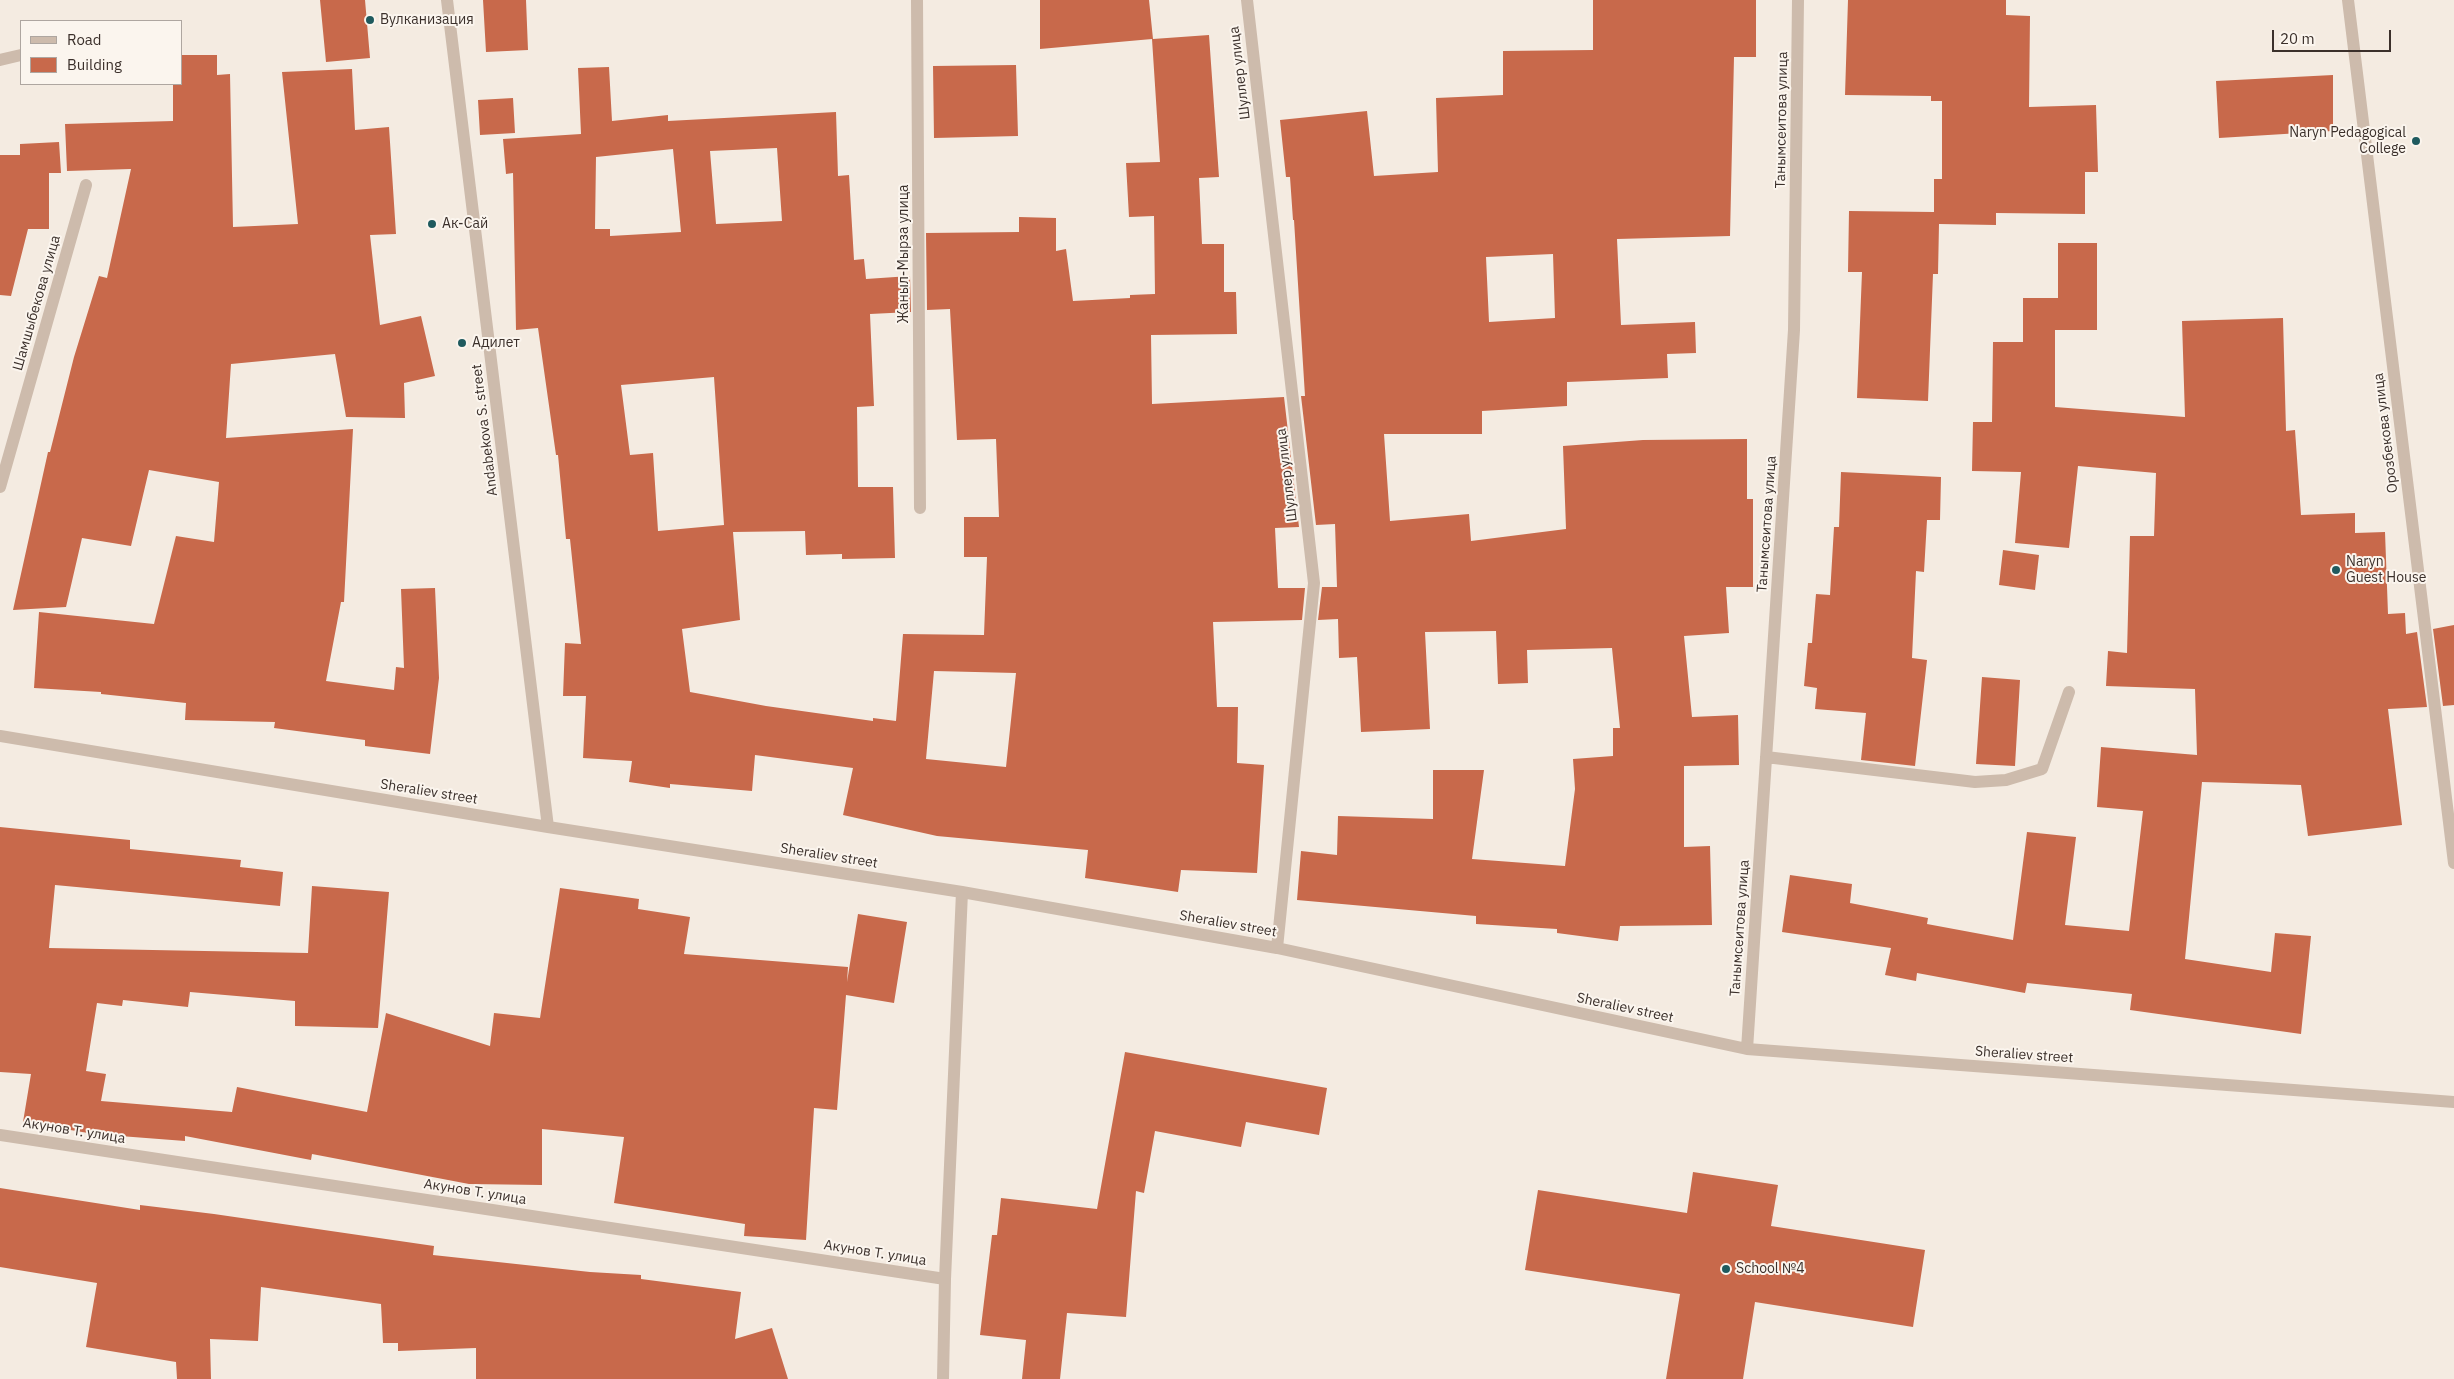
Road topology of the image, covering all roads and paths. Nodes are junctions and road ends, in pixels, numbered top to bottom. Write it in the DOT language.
graph roads {
  1 [pos="447,0"];
  2 [pos="917,0"];
  3 [pos="1247,0"];
  4 [pos="1798,0"];
  5 [pos="2348,0"];
  6 [pos="20,55"];
  7 [pos="0,60"];
  8 [pos="86,186"];
  9 [pos="0,487"];
  10 [pos="920,508"];
  11 [pos="2069,692"];
  12 [pos="0,736"];
  13 [pos="1766,757"];
  14 [pos="548,827"];
  15 [pos="2454,863"];
  16 [pos="962,892"];
  17 [pos="1277,948"];
  18 [pos="1747,1050"];
  19 [pos="2454,1102"];
  20 [pos="0,1135"];
  21 [pos="945,1279"];
  22 [pos="943,1379"];
  1 -- 14 [label="street, Andabekova S. street"];
  2 -- 10 [label="street, Жаныл-Мырза улица"];
  3 -- 17 [label="street, Шуллер улица"];
  4 -- 13 [label="street, Танымсеитова улица"];
  5 -- 15 [label="street, Орозбекова улица"];
  6 -- 7 [label="street"];
  8 -- 9 [label="street, Шамшыбекова улица"];
  11 -- 13 [label="street"];
  12 -- 14 [label="street, Sheraliev street"];
  13 -- 18 [label="street, Танымсеитова улица"];
  14 -- 16 [label="street, Sheraliev street"];
  16 -- 17 [label="street, Sheraliev street"];
  16 -- 21 [label="street"];
  17 -- 18 [label="street, Sheraliev street"];
  18 -- 19 [label="street, Sheraliev street"];
  20 -- 21 [label="street, Акунов Т. улица"];
  21 -- 22 [label="street"];
}
